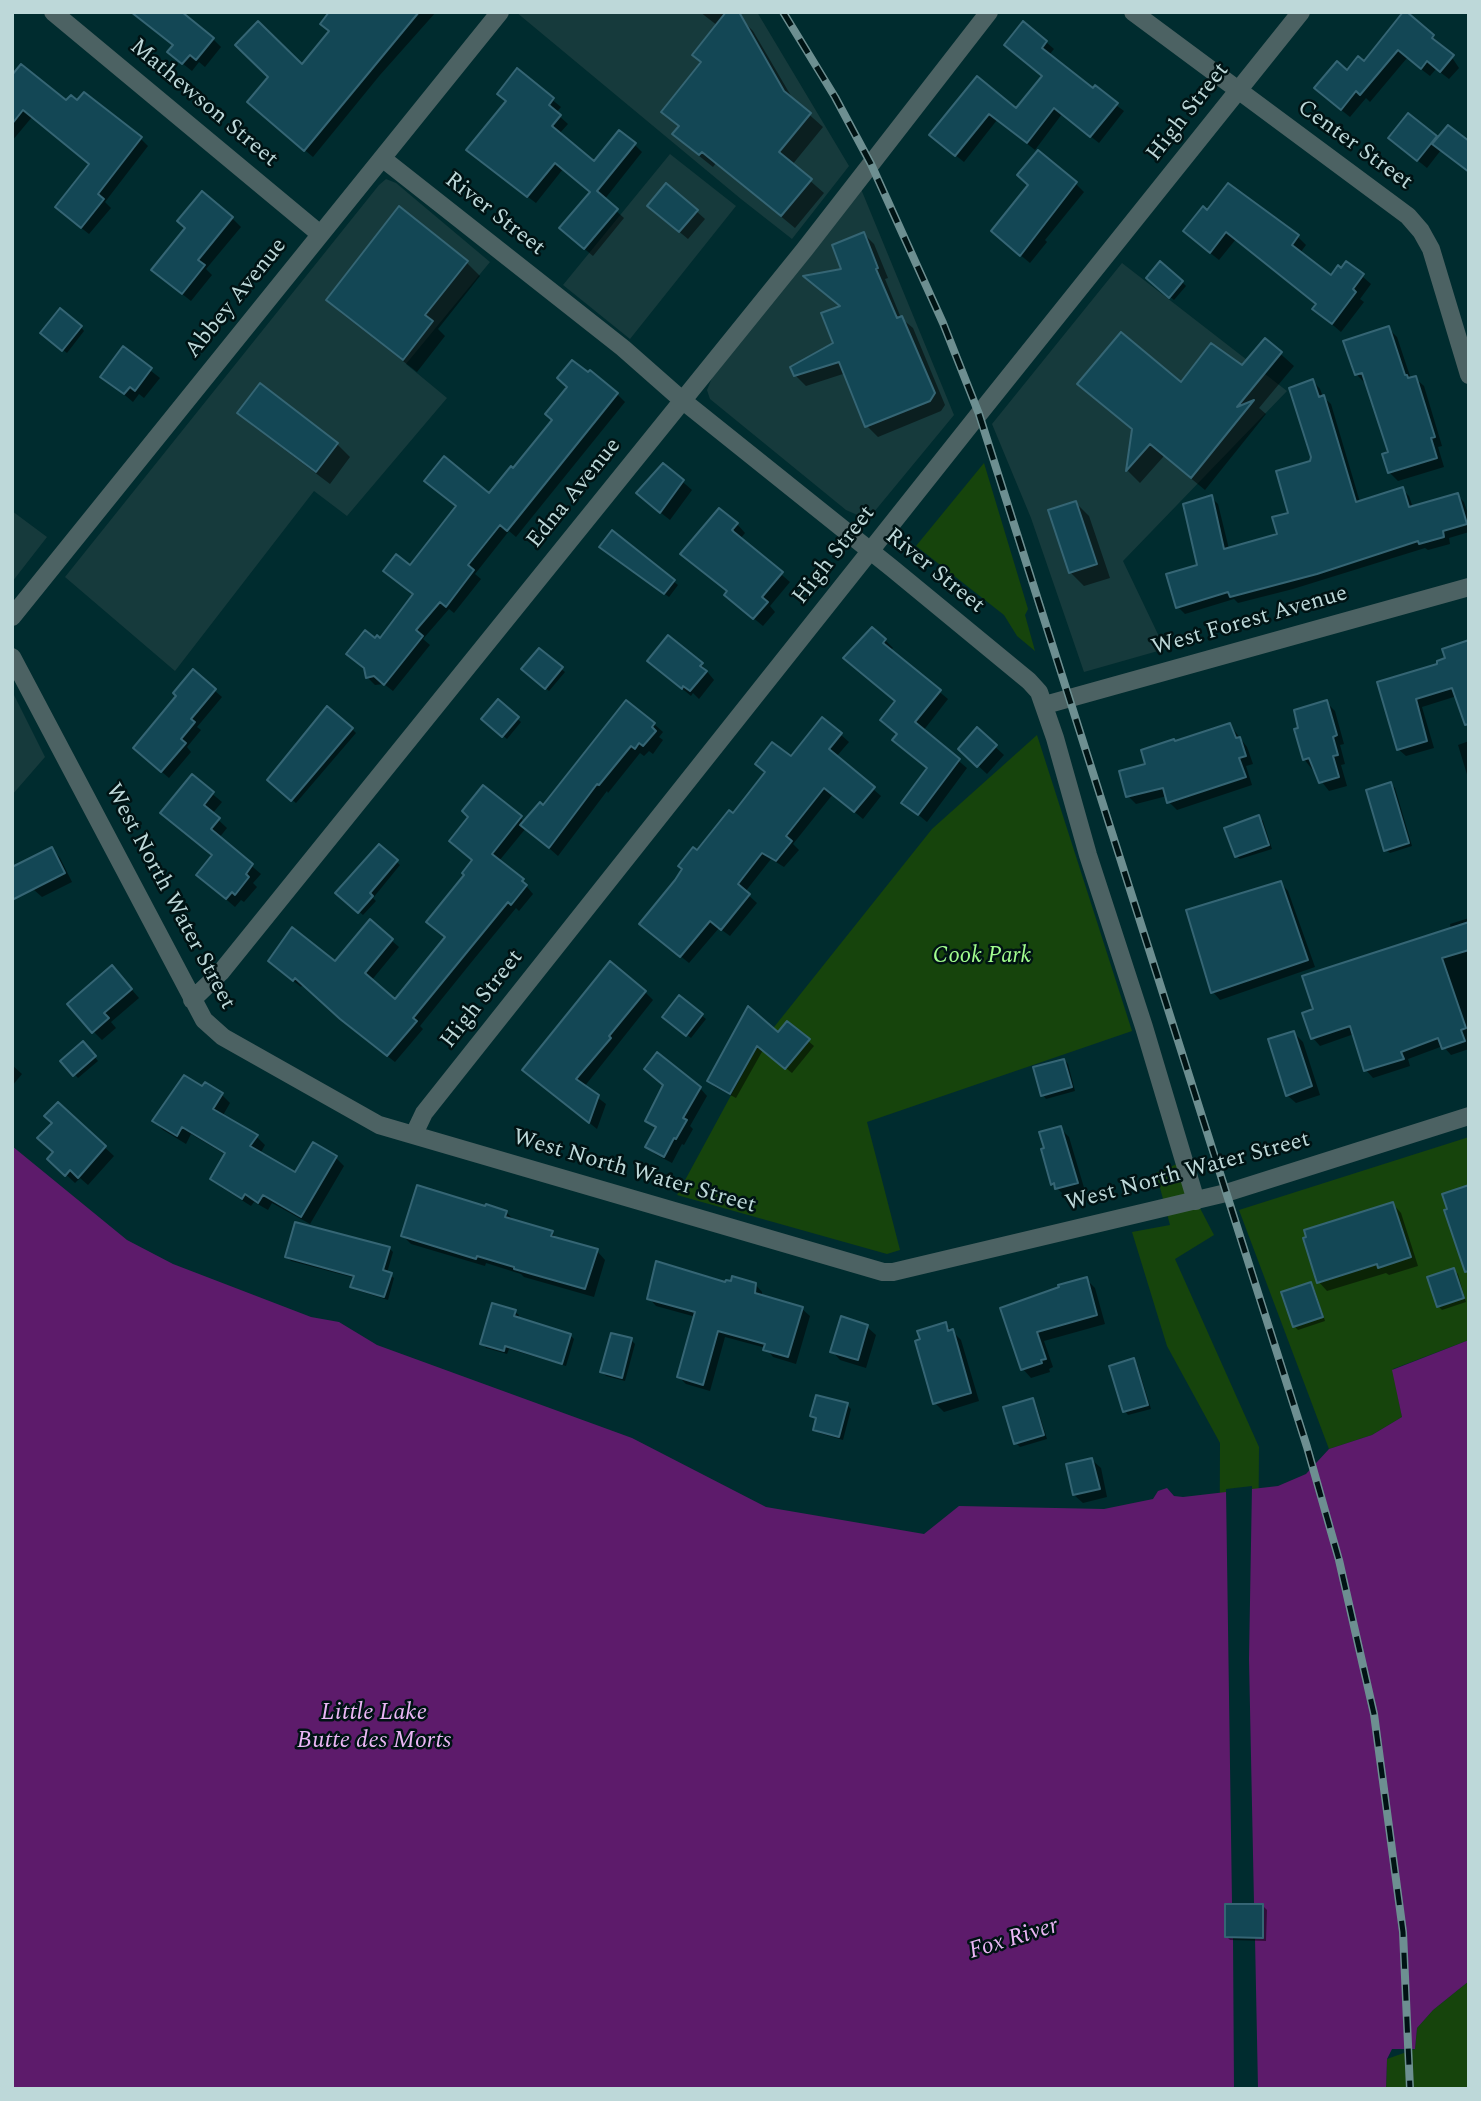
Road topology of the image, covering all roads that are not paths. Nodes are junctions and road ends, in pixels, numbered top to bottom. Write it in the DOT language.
graph roads {
  1 [pos="53,12"];
  2 [pos="500,12"];
  3 [pos="989,12"];
  4 [pos="1133,12"];
  5 [pos="1301,12"];
  6 [pos="1238,91"];
  7 [pos="382,158"];
  8 [pos="320,234"];
  9 [pos="1469,375"];
  10 [pos="682,400"];
  11 [pos="870,552"];
  12 [pos="1469,587"];
  13 [pos="12,617"];
  14 [pos="12,657"];
  15 [pos="1045,705"];
  16 [pos="192,1000"];
  17 [pos="1469,1116"];
  18 [pos="414,1134"];
  19 [pos="1196,1201"];
  1 -- 8 [label="street, Mathewson Street"];
  2 -- 7 [label="street, Abbey Avenue"];
  3 -- 10 [label="street, Edna Avenue"];
  4 -- 6 [label="street, Center Street"];
  5 -- 6 [label="street, High Street"];
  6 -- 9 [label="street, Center Street"];
  6 -- 11 [label="street, High Street"];
  7 -- 8 [label="street, Abbey Avenue"];
  7 -- 10 [label="street, River Street"];
  8 -- 13 [label="street, Abbey Avenue"];
  10 -- 11 [label="street, River Street"];
  10 -- 16 [label="street, Edna Avenue"];
  11 -- 15 [label="street, River Street"];
  11 -- 18 [label="street, High Street"];
  12 -- 15 [label="street, West Forest Avenue"];
  14 -- 16 [label="street, West North Water Street"];
  15 -- 19 [label="street, River Street"];
  16 -- 18 [label="street, West North Water Street"];
  17 -- 19 [label="street, West North Water Street"];
  18 -- 19 [label="street, West North Water Street"];
}
